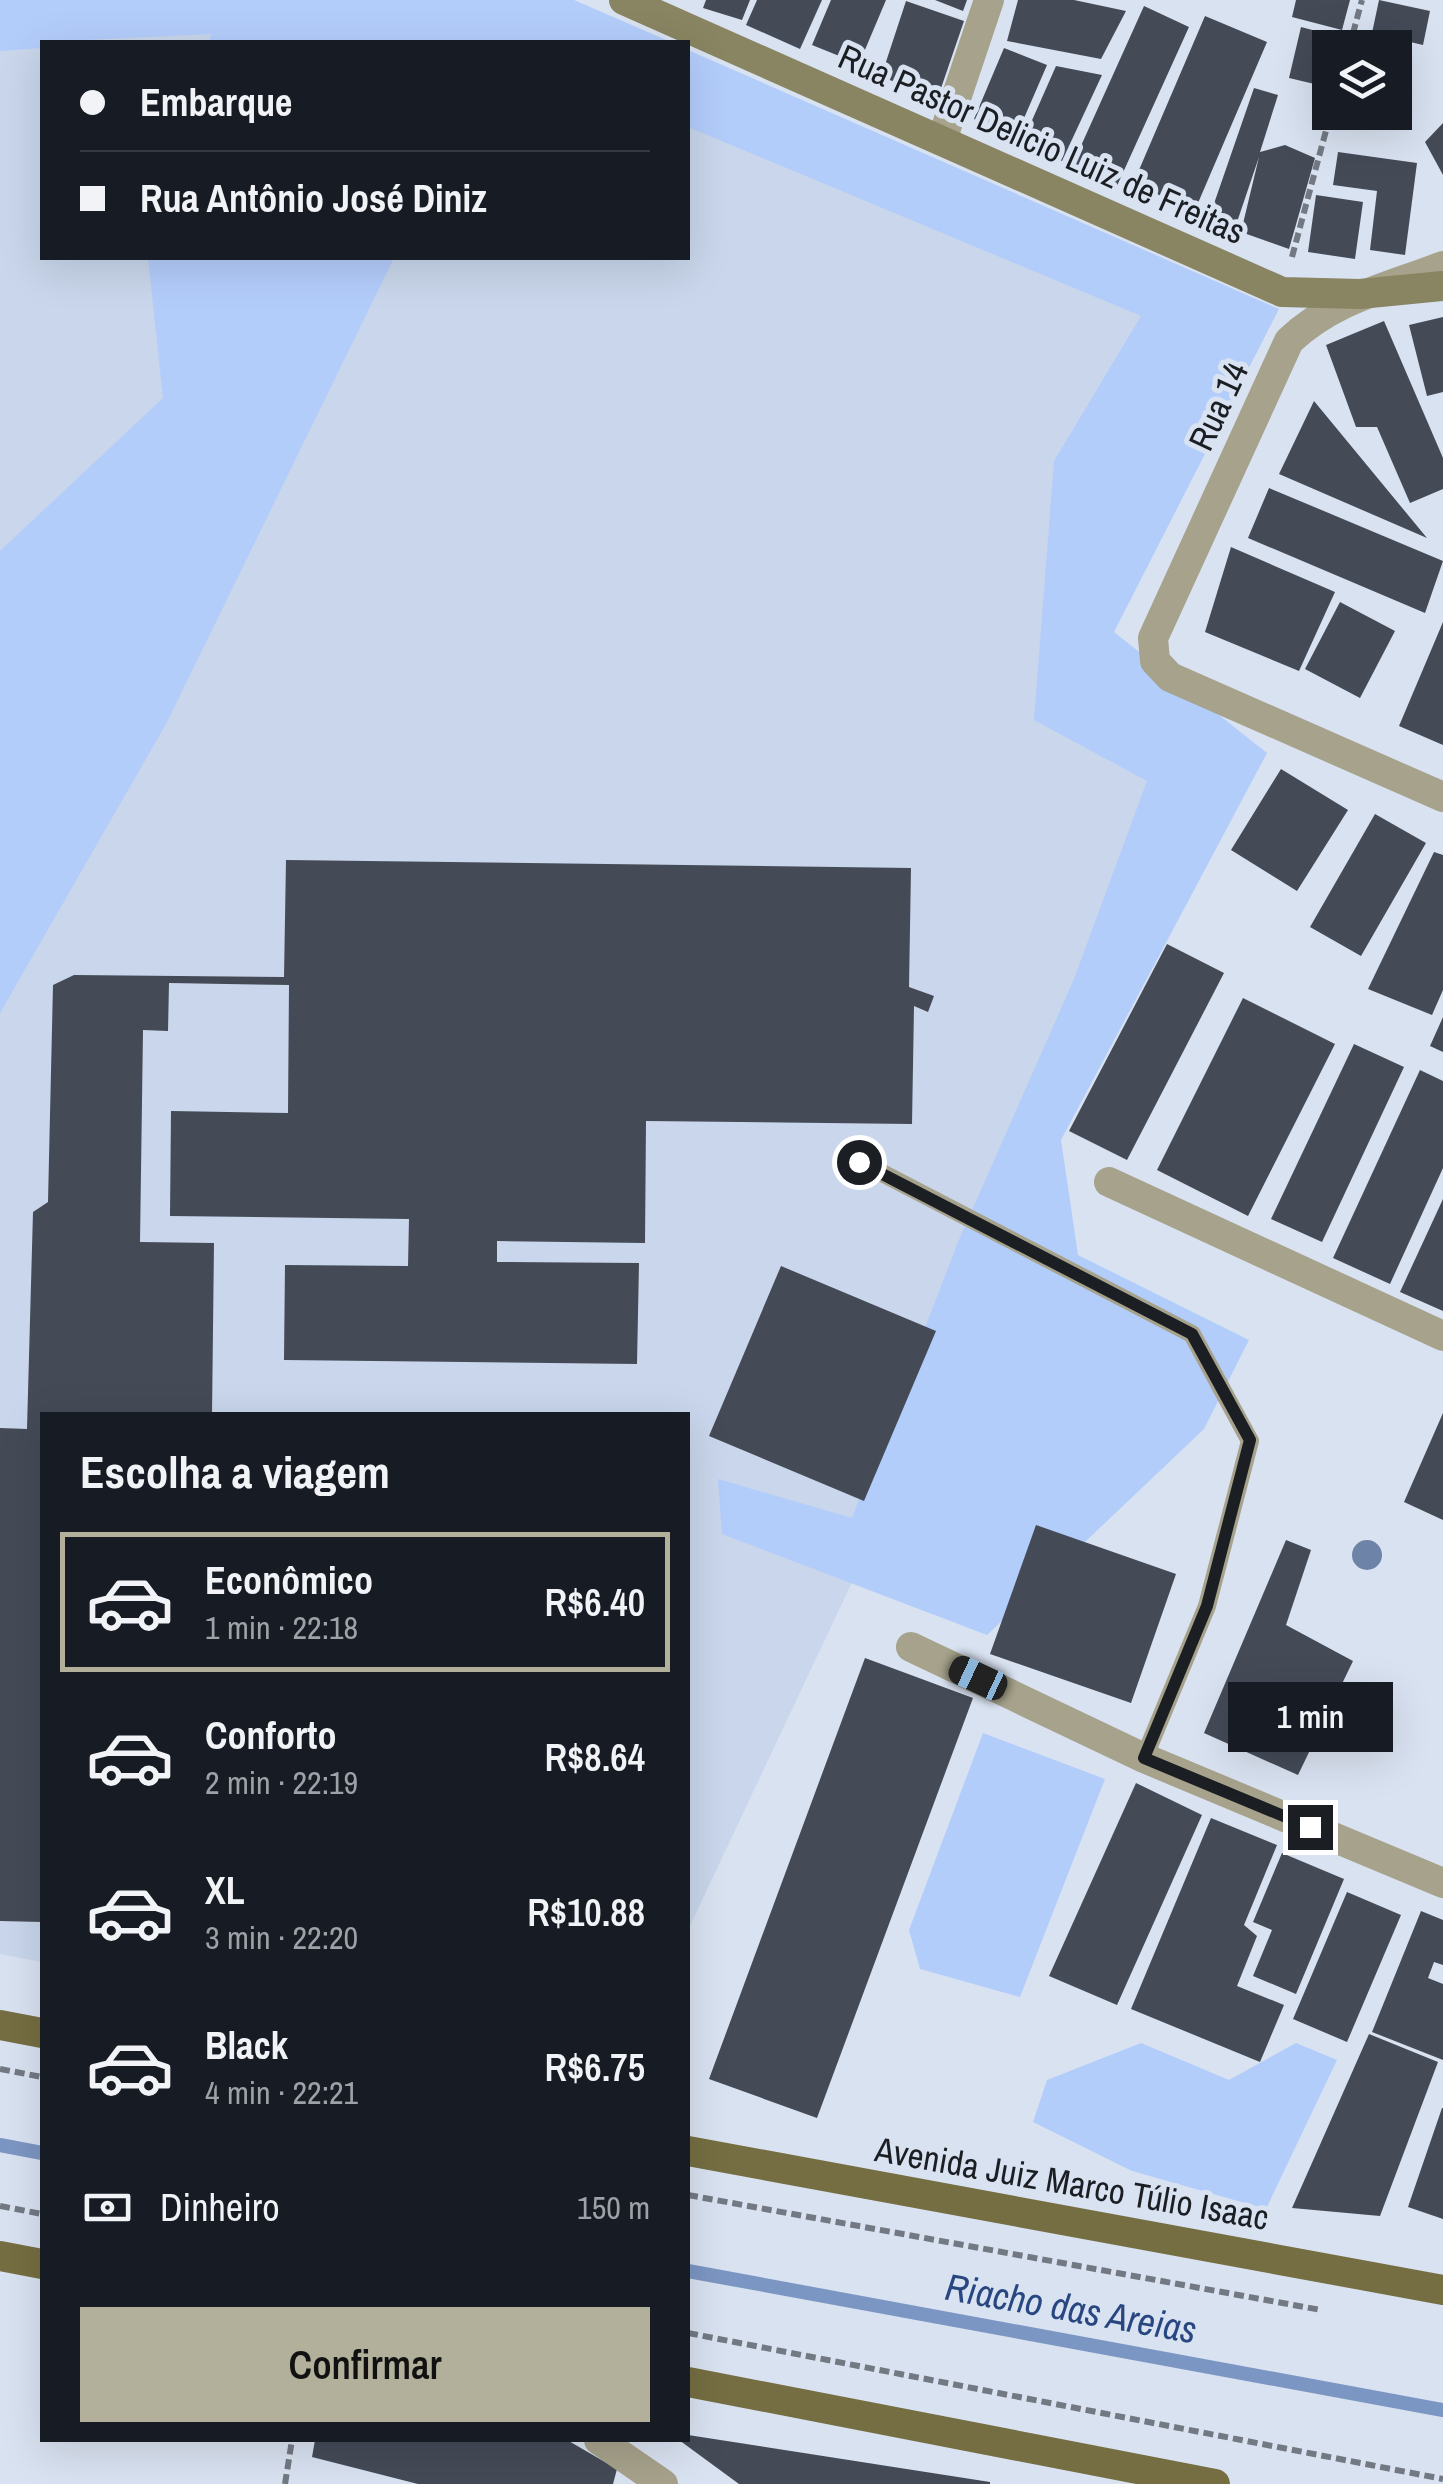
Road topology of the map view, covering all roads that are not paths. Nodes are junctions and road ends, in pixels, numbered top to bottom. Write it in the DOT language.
graph roads {
  1 [pos="624,0"];
  2 [pos="989,0"];
  3 [pos="942,140"];
  4 [pos="1443,266"];
  5 [pos="1443,286"];
  6 [pos="1360,294"];
  7 [pos="1443,797"];
  8 [pos="859,1162"];
  9 [pos="1109,1182"];
  10 [pos="1443,1336"];
  11 [pos="911,1647"];
  12 [pos="1144,1758"];
  13 [pos="1443,1882"];
  14 [pos="0,2025"];
  15 [pos="40,2033"];
  16 [pos="690,2151"];
  17 [pos="0,2256"];
  18 [pos="40,2264"];
  19 [pos="1443,2290"];
  20 [pos="690,2382"];
  21 [pos="602,2442"];
  22 [pos="1137,2477"];
  23 [pos="663,2484"];
  24 [pos="1214,2484"];
  1 -- 3 [label="street, Rua Pastor Delicio Luiz de Freitas"];
  2 -- 3 [label="street"];
  3 -- 6 [label="street, Rua Pastor Delicio Luiz de Freitas"];
  4 -- 6 [label="street, Rua 14"];
  5 -- 6 [label="street, Rua Pastor Delicio Luiz de Freitas"];
  6 -- 7 [label="street, Rua 14"];
  8 -- 12 [label="lane"];
  9 -- 10 [label="street"];
  11 -- 12 [label="street"];
  12 -- 13 [label="street"];
  14 -- 15 [label="main road"];
  16 -- 19 [label="main road, Avenida Juiz Marco Túlio Isaac"];
  17 -- 18 [label="main road"];
  20 -- 22 [label="main road"];
  21 -- 23 [label="street"];
  22 -- 24 [label="main road"];
}
